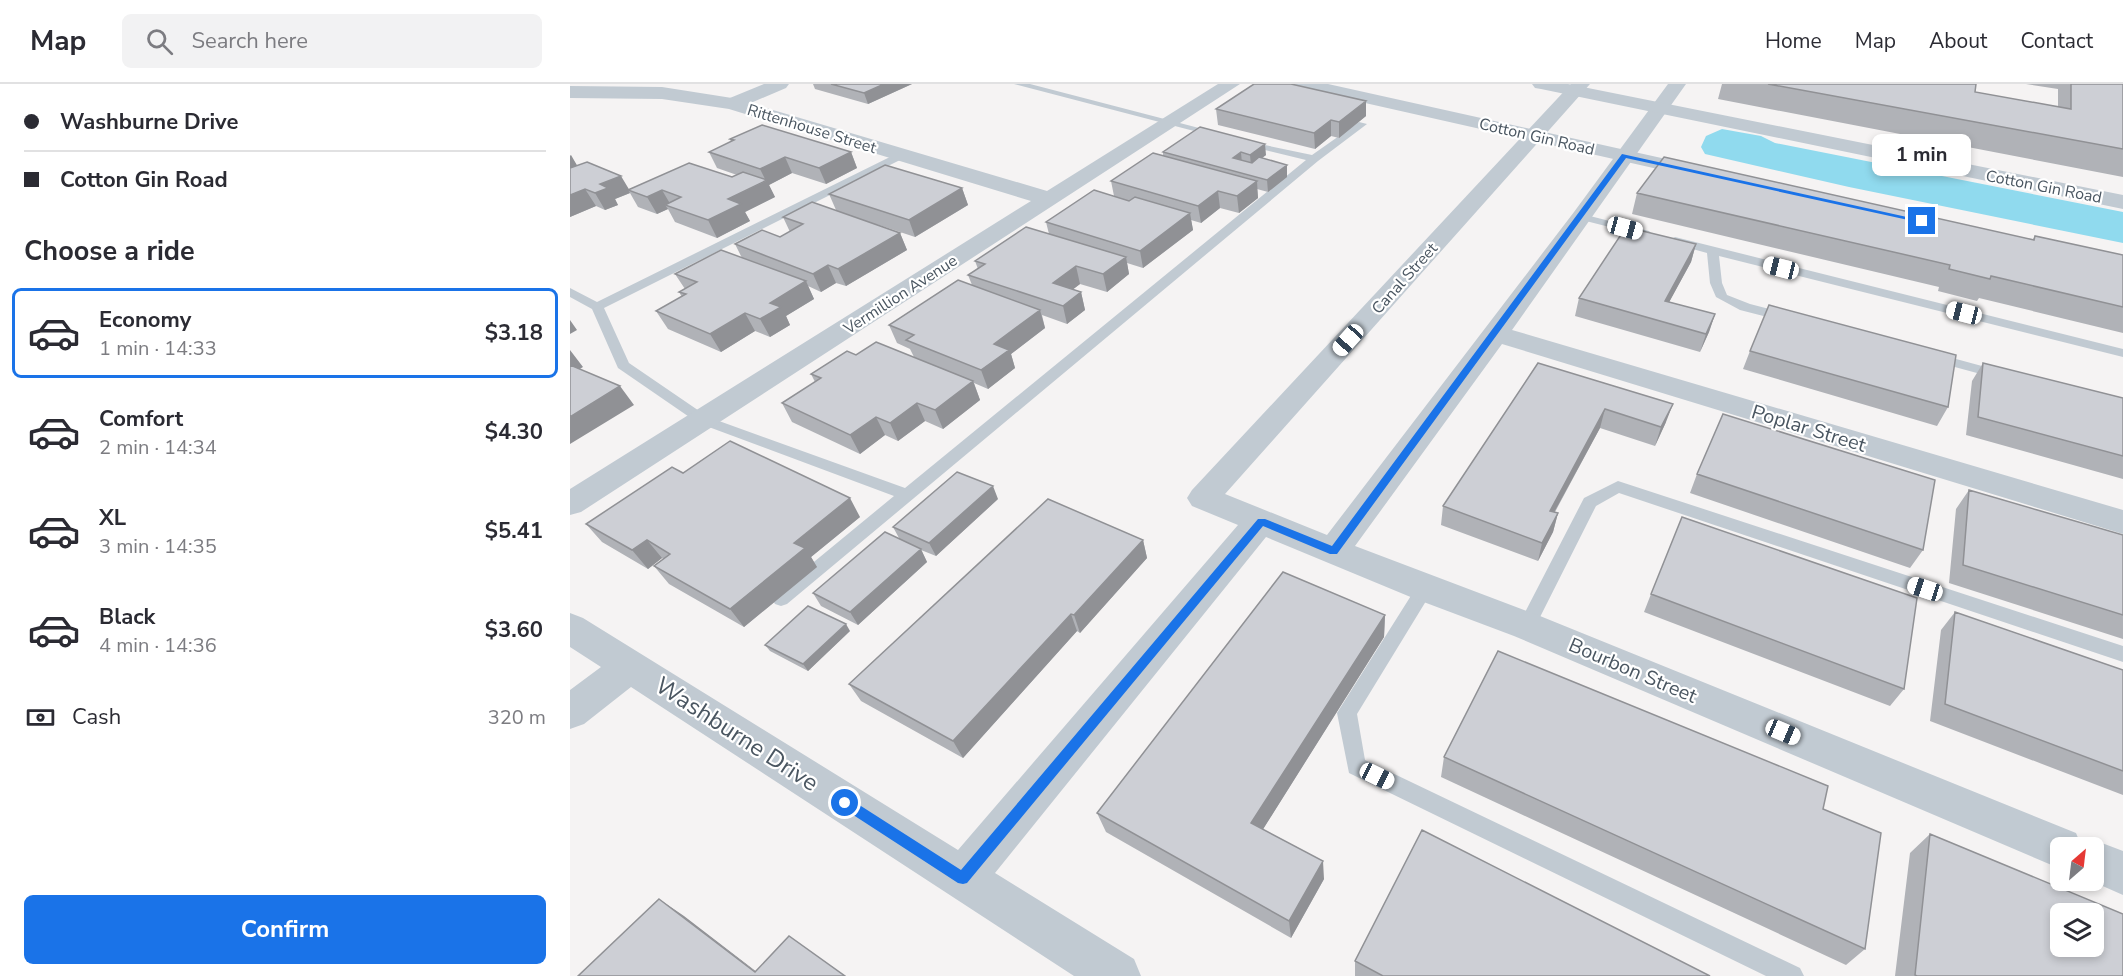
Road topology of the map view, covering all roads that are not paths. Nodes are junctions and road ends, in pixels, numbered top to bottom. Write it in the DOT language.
graph roads {
  1 [pos="780,84"];
  2 [pos="1019,84"];
  3 [pos="1231,84"];
  4 [pos="1303,84"];
  5 [pos="1541,84"];
  6 [pos="1677,84"];
  7 [pos="1578,87"];
  8 [pos="570,92"];
  9 [pos="732,104"];
  10 [pos="1659,108"];
  11 [pos="1170,122"];
  12 [pos="1362,124"];
  13 [pos="1534,135"];
  14 [pos="1225,136"];
  15 [pos="1236,139"];
  16 [pos="902,155"];
  17 [pos="1624,156"];
  18 [pos="1314,159"];
  19 [pos="1723,177"];
  20 [pos="1049,199"];
  21 [pos="2123,202"];
  22 [pos="1581,217"];
  23 [pos="1713,251"];
  24 [pos="570,292"];
  25 [pos="597,307"];
  26 [pos="1802,322"];
  27 [pos="1495,333"];
  28 [pos="1917,353"];
  29 [pos="2123,353"];
  30 [pos="2008,377"];
  31 [pos="703,420"];
  32 [pos="907,495"];
  33 [pos="1203,498"];
  34 [pos="570,504"];
  35 [pos="1262,521"];
  36 [pos="2123,522"];
  37 [pos="1334,551"];
  38 [pos="1425,588"];
  39 [pos="781,599"];
  40 [pos="1527,626"];
  41 [pos="570,628"];
  42 [pos="2123,654"];
  43 [pos="630,666"];
  44 [pos="570,712"];
  45 [pos="2050,843"];
  46 [pos="2104,865"];
  47 [pos="2123,873"];
  48 [pos="963,878"];
  49 [pos="1117,976"];
  50 [pos="1792,976"];
  1 -- 9 [label="street"];
  2 -- 11 [label="lane"];
  3 -- 11 [label="street, Vermillion Avenue"];
  4 -- 13 [label="street, Cotton Gin Road"];
  5 -- 7 [label="street, Cotton Gin Road"];
  6 -- 10 [label="street"];
  7 -- 10 [label="street, Cotton Gin Road"];
  7 -- 13 [label="street, Canal Street"];
  8 -- 9 [label="street, Rittenhouse Street"];
  9 -- 16 [label="street, Rittenhouse Street"];
  10 -- 17 [label="street"];
  10 -- 21 [label="street, Cotton Gin Road"];
  11 -- 14 [label="lane"];
  11 -- 20 [label="street, Vermillion Avenue"];
  12 -- 18 [label="lane"];
  13 -- 17 [label="street, Cotton Gin Road"];
  13 -- 33 [label="street, Canal Street"];
  15 -- 18 [label="lane"];
  16 -- 20 [label="street, Rittenhouse Street"];
  16 -- 25 [label="lane"];
  17 -- 19 [label="street, Cotton Gin Road"];
  17 -- 22 [label="street"];
  18 -- 32 [label="lane"];
  20 -- 31 [label="street, Vermillion Avenue"];
  22 -- 23 [label="lane"];
  22 -- 27 [label="street"];
  23 -- 26 [label="lane"];
  23 -- 29 [label="lane"];
  24 -- 25 [label="lane"];
  25 -- 31 [label="lane"];
  27 -- 36 [label="street, Poplar Street"];
  27 -- 37 [label="street"];
  28 -- 30 [label="lane"];
  31 -- 32 [label="lane"];
  31 -- 34 [label="street, Vermillion Avenue"];
  32 -- 39 [label="lane"];
  33 -- 35 [label="street, Bourbon Street"];
  35 -- 37 [label="street, Bourbon Street"];
  35 -- 48 [label="street"];
  37 -- 38 [label="street, Bourbon Street"];
  38 -- 40 [label="street, Bourbon Street"];
  38 -- 50 [label="lane"];
  40 -- 42 [label="lane"];
  40 -- 45 [label="street, Bourbon Street"];
  41 -- 43 [label="street, Washburne Drive"];
  43 -- 44 [label="street"];
  43 -- 48 [label="street, Washburne Drive"];
  46 -- 47 [label="street"];
  48 -- 49 [label="street, Washburne Drive"];
}
